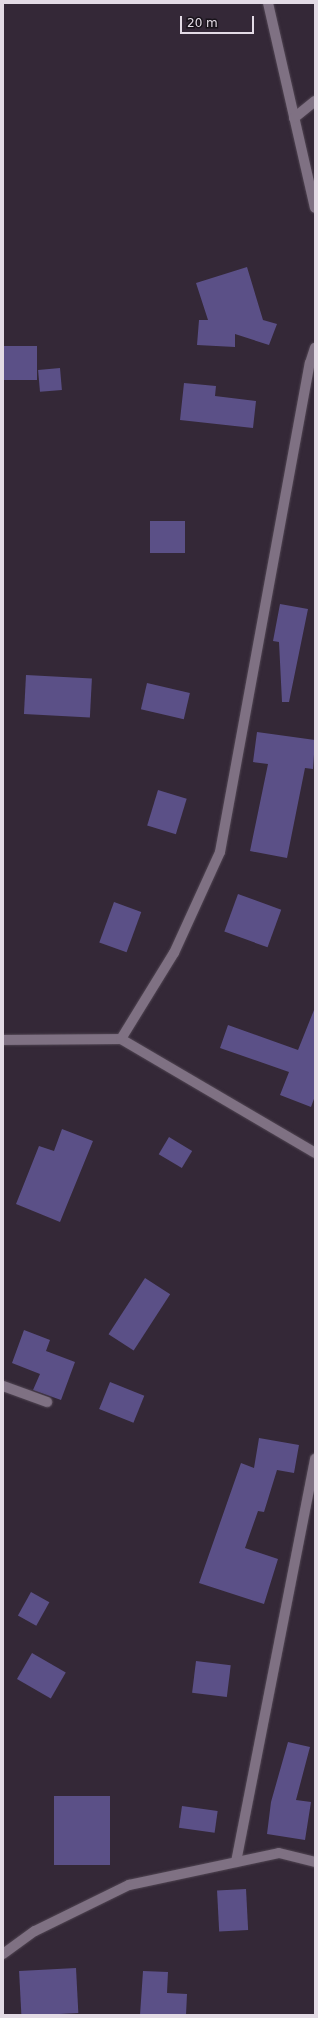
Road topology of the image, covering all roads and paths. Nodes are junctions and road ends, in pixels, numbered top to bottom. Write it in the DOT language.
graph roads {
  1 [pos="268,3"];
  2 [pos="315,101"];
  3 [pos="294,118"];
  4 [pos="315,208"];
  5 [pos="315,348"];
  6 [pos="121,1039"];
  7 [pos="3,1040"];
  8 [pos="315,1153"];
  9 [pos="3,1386"];
  10 [pos="47,1402"];
  11 [pos="315,1459"];
  12 [pos="236,1862"];
  13 [pos="315,1862"];
  14 [pos="3,1954"];
  1 -- 3 [label="street"];
  2 -- 3 [label="street"];
  3 -- 4 [label="street"];
  5 -- 6 [label="street"];
  6 -- 7 [label="street"];
  6 -- 8 [label="street"];
  9 -- 10 [label="street"];
  11 -- 12 [label="street"];
  12 -- 13 [label="street"];
  12 -- 14 [label="street"];
}
